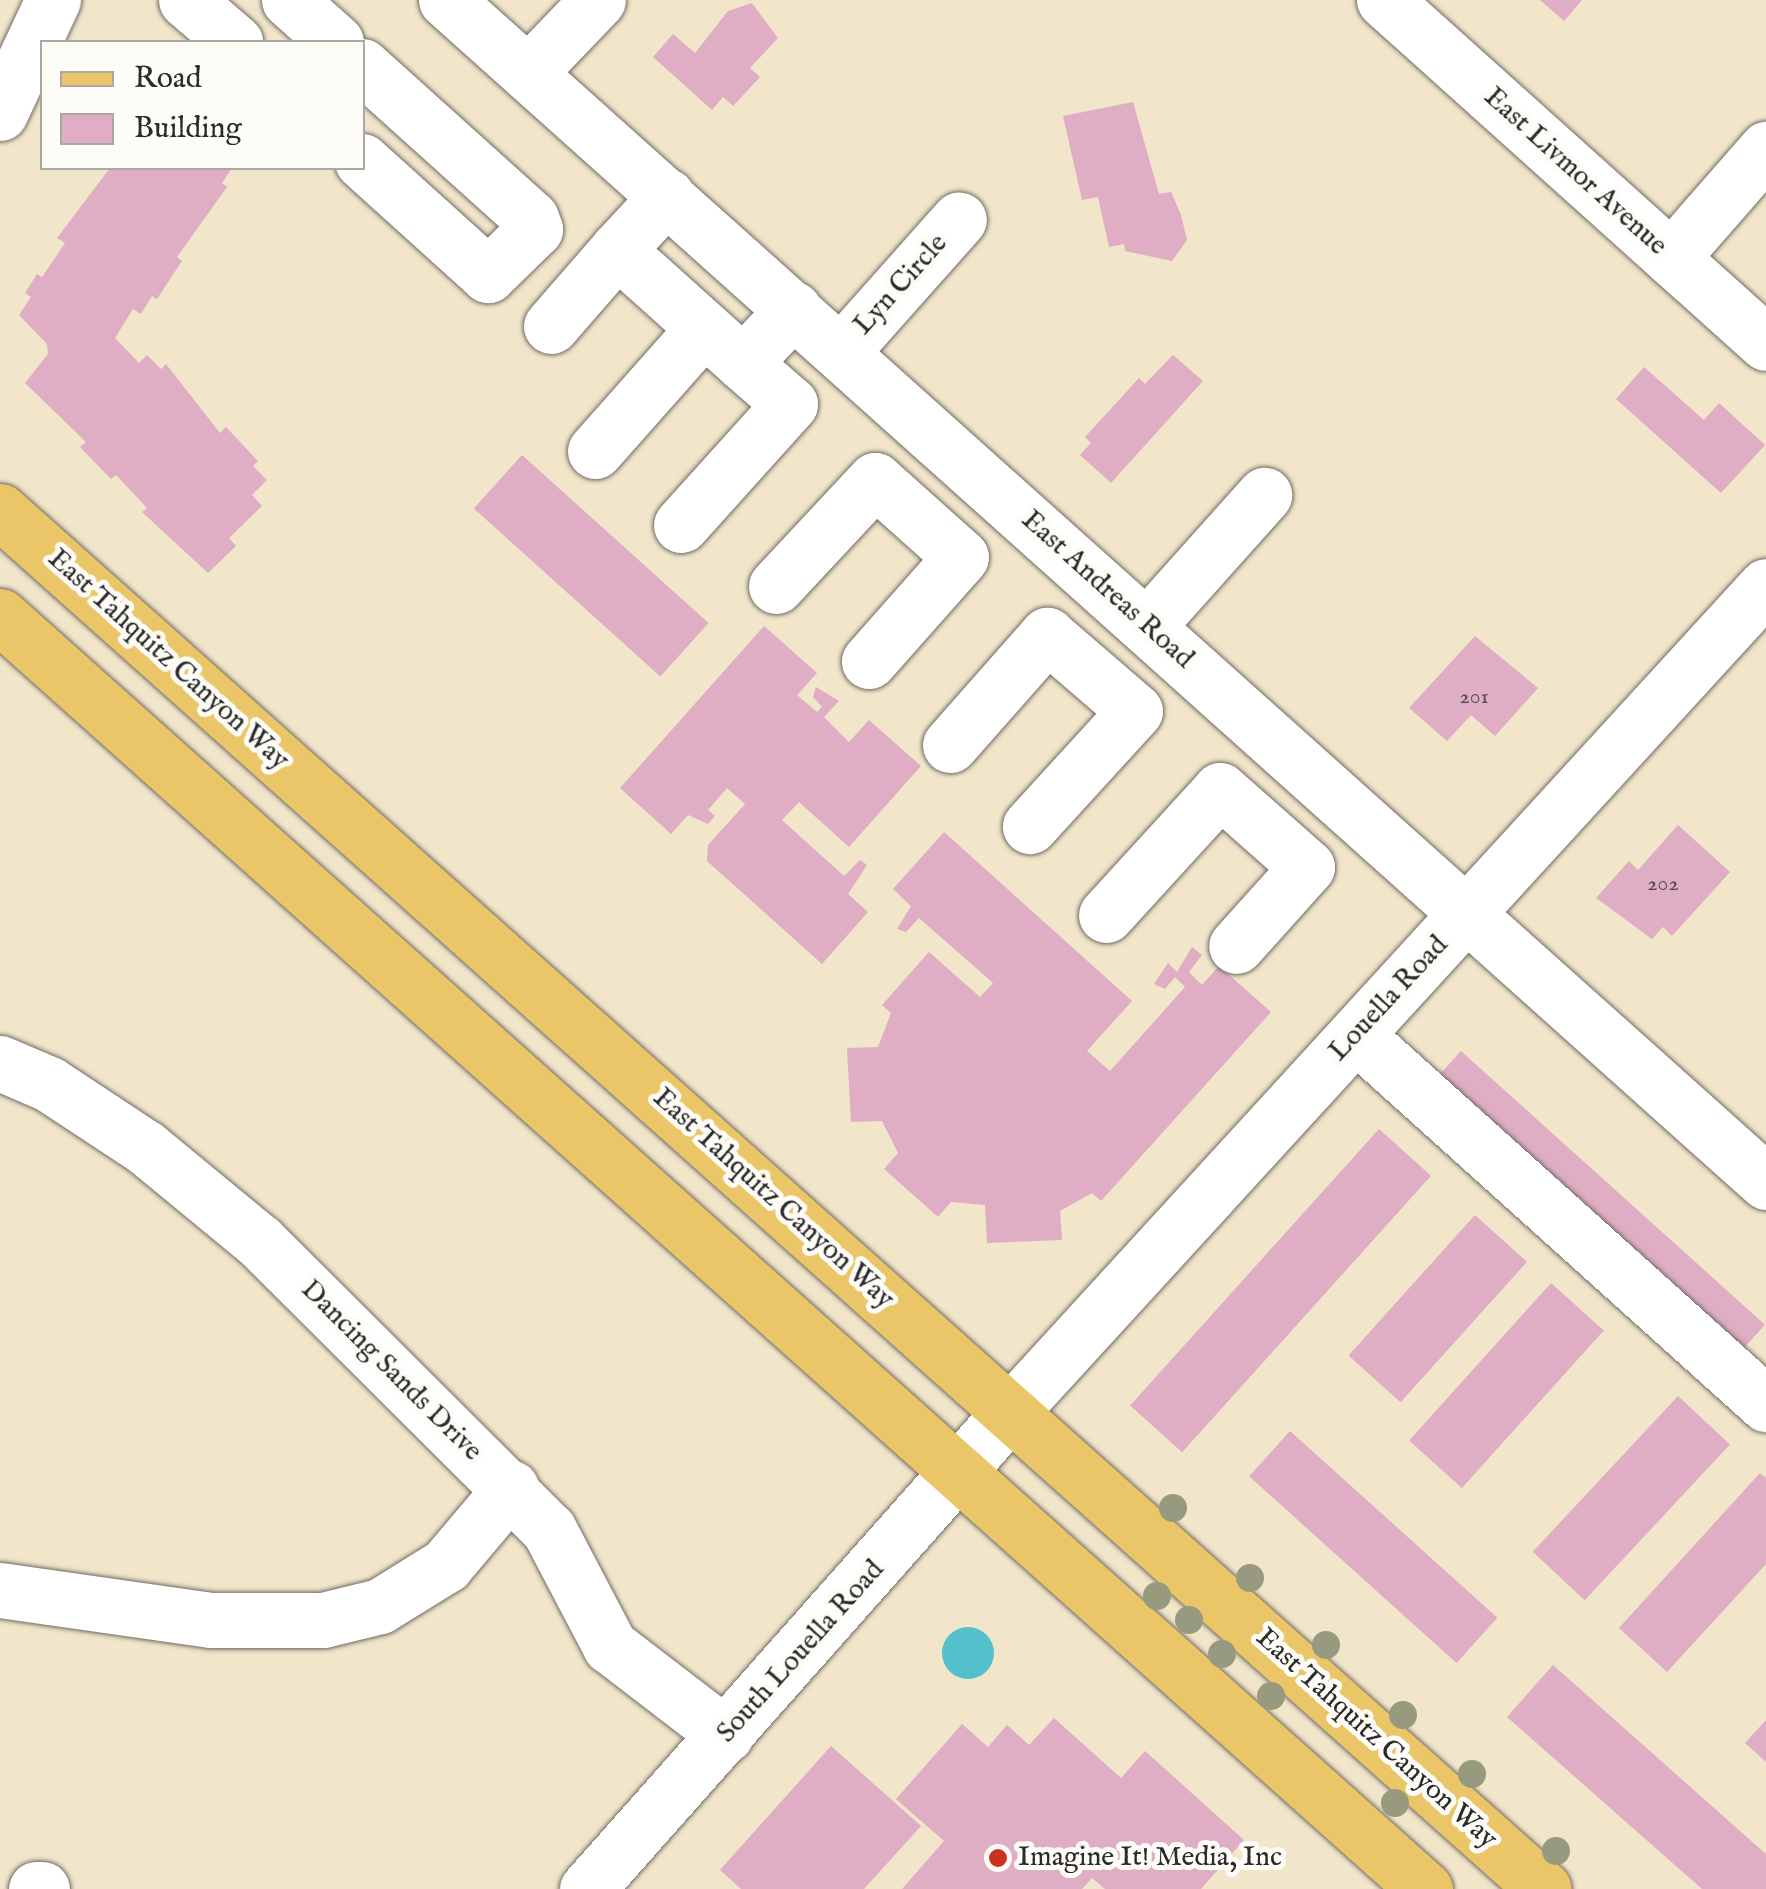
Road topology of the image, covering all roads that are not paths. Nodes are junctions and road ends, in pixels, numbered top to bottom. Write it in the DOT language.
graph roads {
  1 [pos="53,0"];
  2 [pos="186,0"];
  3 [pos="289,0"];
  4 [pos="446,0"];
  5 [pos="598,0"];
  6 [pos="1384,0"];
  7 [pos="233,40"];
  8 [pos="334,40"];
  9 [pos="365,69"];
  10 [pos="528,74"];
  11 [pos="0,112"];
  12 [pos="1766,149"];
  13 [pos="365,164"];
  14 [pos="667,196"];
  15 [pos="960,219"];
  16 [pos="618,250"];
  17 [pos="1671,258"];
  18 [pos="794,309"];
  19 [pos="551,326"];
  20 [pos="1766,343"];
  21 [pos="724,346"];
  22 [pos="842,351"];
  23 [pos="595,450"];
  24 [pos="967,464"];
  25 [pos="1264,495"];
  26 [pos="0,511"];
  27 [pos="918,518"];
  28 [pos="681,525"];
  29 [pos="776,586"];
  30 [pos="1766,586"];
  31 [pos="0,616"];
  32 [pos="1142,622"];
  33 [pos="869,661"];
  34 [pos="1088,671"];
  35 [pos="950,746"];
  36 [pos="1306,768"];
  37 [pos="1030,826"];
  38 [pos="1260,826"];
  39 [pos="1468,913"];
  40 [pos="1106,915"];
  41 [pos="1236,946"];
  42 [pos="1356,1035"];
  43 [pos="0,1063"];
  44 [pos="1766,1182"];
  45 [pos="1766,1404"];
  46 [pos="1011,1411"];
  47 [pos="958,1475"];
  48 [pos="512,1488"];
  49 [pos="0,1590"];
  50 [pos="726,1735"];
  51 [pos="587,1889"];
  52 [pos="1425,1889"];
  53 [pos="1544,1889"];
  1 -- 11 [label="street"];
  2 -- 7 [label="street"];
  3 -- 8 [label="street"];
  4 -- 10 [label="street, East Andreas Road"];
  5 -- 10 [label="street"];
  6 -- 17 [label="street, East Livmor Avenue"];
  9 -- 13 [label="street"];
  10 -- 14 [label="street, East Andreas Road"];
  12 -- 17 [label="street"];
  14 -- 16 [label="street"];
  14 -- 18 [label="street, East Andreas Road"];
  15 -- 22 [label="street, Lyn Circle"];
  16 -- 19 [label="street"];
  16 -- 21 [label="street"];
  17 -- 20 [label="street, East Livmor Avenue"];
  18 -- 21 [label="street"];
  18 -- 22 [label="street, East Andreas Road"];
  21 -- 23 [label="street"];
  21 -- 28 [label="street"];
  22 -- 24 [label="street, East Andreas Road"];
  24 -- 27 [label="street"];
  24 -- 32 [label="street, East Andreas Road"];
  25 -- 32 [label="street"];
  26 -- 46 [label="main road, East Tahquitz Canyon Way"];
  27 -- 29 [label="street"];
  27 -- 33 [label="street"];
  30 -- 39 [label="street, Louella Road"];
  31 -- 47 [label="main road"];
  32 -- 34 [label="street"];
  32 -- 36 [label="street, East Andreas Road"];
  34 -- 35 [label="street"];
  34 -- 37 [label="street"];
  36 -- 38 [label="street"];
  36 -- 39 [label="street, East Andreas Road"];
  38 -- 40 [label="street"];
  38 -- 41 [label="street"];
  39 -- 42 [label="street, Louella Road"];
  39 -- 44 [label="street, East Andreas Road"];
  42 -- 45 [label="street"];
  42 -- 46 [label="street, Louella Road"];
  43 -- 48 [label="street, Dancing Sands Drive"];
  46 -- 47 [label="street, South Louella Road"];
  46 -- 53 [label="main road, East Tahquitz Canyon Way"];
  47 -- 50 [label="street, South Louella Road"];
  47 -- 52 [label="main road"];
  48 -- 49 [label="street"];
  48 -- 50 [label="street, Dancing Sands Drive"];
  50 -- 51 [label="street, South Louella Road"];
}
